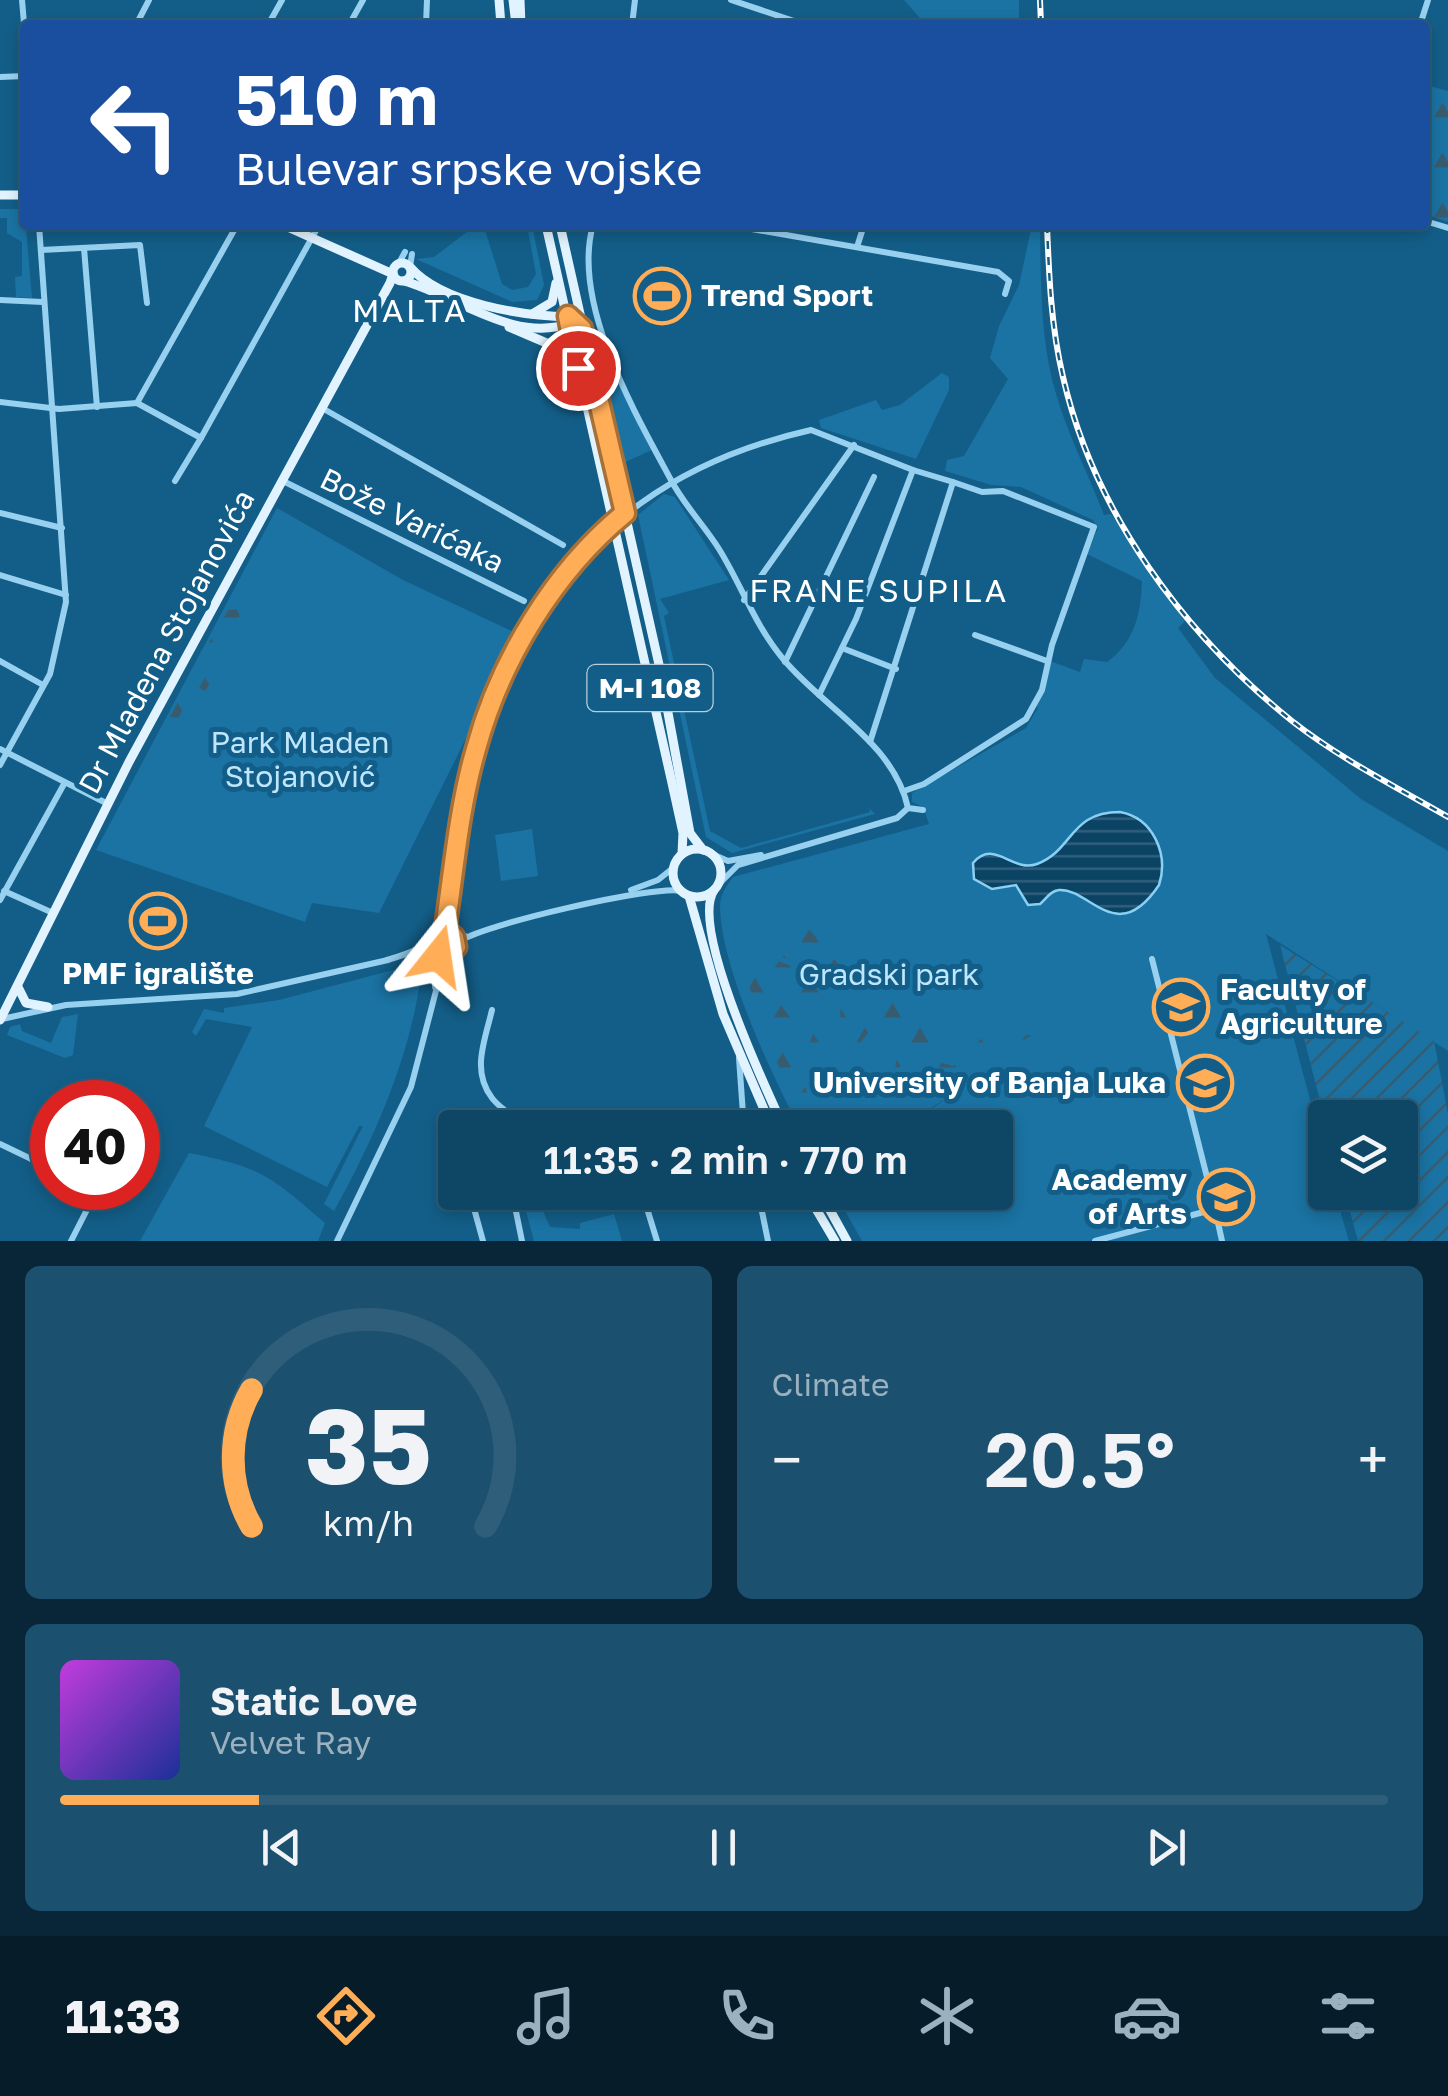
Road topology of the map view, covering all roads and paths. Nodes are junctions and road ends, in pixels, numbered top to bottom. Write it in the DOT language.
graph roads {
  1 [pos="720,0"];
  2 [pos="731,0"];
  3 [pos="754,8"];
  4 [pos="791,20"];
  5 [pos="39,230"];
  6 [pos="234,230"];
  7 [pos="298,230"];
  8 [pos="317,230"];
  9 [pos="547,230"];
  10 [pos="561,230"];
  11 [pos="591,230"];
  12 [pos="757,230"];
  13 [pos="862,230"];
  14 [pos="314,236"];
  15 [pos="84,248"];
  16 [pos="857,248"];
  17 [pos="41,250"];
  18 [pos="555,260"];
  19 [pos="370,261"];
  20 [pos="399,263"];
  21 [pos="410,267"];
  22 [pos="399,278"];
  23 [pos="1005,294"];
  24 [pos="0,300"];
  25 [pos="44,302"];
  26 [pos="147,303"];
  27 [pos="578,308"];
  28 [pos="520,316"];
  29 [pos="489,317"];
  30 [pos="571,320"];
  31 [pos="582,329"];
  32 [pos="578,368"];
  33 [pos="0,402"];
  34 [pos="137,403"];
  35 [pos="98,407"];
  36 [pos="53,408"];
  37 [pos="322,408"];
  38 [pos="201,438"];
  39 [pos="854,445"];
  40 [pos="913,470"];
  41 [pos="874,477"];
  42 [pos="280,480"];
  43 [pos="175,481"];
  44 [pos="672,481"];
  45 [pos="953,482"];
  46 [pos="0,513"];
  47 [pos="625,513"];
  48 [pos="614,522"];
  49 [pos="62,528"];
  50 [pos="563,545"];
  51 [pos="0,574"];
  52 [pos="66,595"];
  53 [pos="524,600"];
  54 [pos="744,600"];
  55 [pos="975,635"];
  56 [pos="842,648"];
  57 [pos="0,661"];
  58 [pos="786,662"];
  59 [pos="1047,662"];
  60 [pos="896,669"];
  61 [pos="43,684"];
  62 [pos="818,696"];
  63 [pos="870,742"];
  64 [pos="4,750"];
  65 [pos="0,766"];
  66 [pos="64,784"];
  67 [pos="904,791"];
  68 [pos="109,804"];
  69 [pos="908,808"];
  70 [pos="923,810"];
  71 [pos="707,852"];
  72 [pos="772,853"];
  73 [pos="682,854"];
  74 [pos="674,868"];
  75 [pos="716,888"];
  76 [pos="4,892"];
  77 [pos="685,894"];
  78 [pos="615,896"];
  79 [pos="0,900"];
  80 [pos="54,914"];
  81 [pos="440,942"];
  82 [pos="446,959"];
  83 [pos="1152,959"];
  84 [pos="18,986"];
  85 [pos="48,1007"];
  86 [pos="432,1008"];
  87 [pos="492,1010"];
  88 [pos="0,1019"];
  89 [pos="739,1056"];
  90 [pos="509,1110"];
  91 [pos="743,1110"];
  92 [pos="764,1110"];
  93 [pos="777,1110"];
  94 [pos="0,1144"];
  95 [pos="30,1158"];
  96 [pos="1215,1209"];
  97 [pos="87,1210"];
  98 [pos="474,1210"];
  99 [pos="516,1210"];
  100 [pos="648,1210"];
  101 [pos="762,1210"];
  102 [pos="816,1210"];
  103 [pos="830,1210"];
  104 [pos="341,1239"];
  105 [pos="72,1241"];
  106 [pos="483,1241"];
  107 [pos="522,1241"];
  108 [pos="657,1241"];
  109 [pos="768,1241"];
  110 [pos="834,1241"];
  111 [pos="847,1241"];
  112 [pos="1095,1241"];
  113 [pos="1222,1241"];
  1 -- 3 [label="street"];
  2 -- 3 [label="street"];
  3 -- 4 [label="street"];
  5 -- 17 [label="street"];
  6 -- 34 [label="street"];
  7 -- 14 [label="main road"];
  8 -- 14 [label="street"];
  9 -- 18 [label="main road, M-I 108"];
  10 -- 27 [label="main road, M-I 108"];
  11 -- 44 [label="street"];
  12 -- 16 [label="street"];
  13 -- 16 [label="street"];
  14 -- 19 [label="main road"];
  14 -- 38 [label="street"];
  15 -- 17 [label="street"];
  15 -- 26 [label="street"];
  15 -- 35 [label="street"];
  16 -- 23 [label="street"];
  17 -- 25 [label="street"];
  18 -- 28 [label="main road"];
  18 -- 30 [label="main road, M-I 108"];
  19 -- 20 [label="main road"];
  19 -- 22 [label="main road"];
  20 -- 21 [label="main road"];
  20 -- 21 [label="street"];
  20 -- 22 [label="main road"];
  21 -- 22 [label="main road"];
  21 -- 28 [label="main road"];
  22 -- 29 [label="main road"];
  22 -- 37 [label="main road, Dr Mladena Stojanovića"];
  24 -- 25 [label="street"];
  25 -- 36 [label="street"];
  27 -- 30 [label="main road"];
  27 -- 31 [label="main road, M-I 108"];
  28 -- 30 [label="main road"];
  29 -- 30 [label="main road"];
  29 -- 32 [label="main road"];
  30 -- 31 [label="main road"];
  30 -- 32 [label="main road, M-I 108"];
  31 -- 47 [label="main road, M-I 108"];
  32 -- 48 [label="main road, M-I 108"];
  33 -- 36 [label="street"];
  34 -- 35 [label="street"];
  34 -- 38 [label="street"];
  35 -- 36 [label="street"];
  36 -- 49 [label="street"];
  37 -- 42 [label="main road, Dr Mladena Stojanovića"];
  37 -- 50 [label="street"];
  38 -- 43 [label="street"];
  39 -- 40 [label="street"];
  39 -- 44 [label="street"];
  39 -- 54 [label="street"];
  40 -- 45 [label="street"];
  40 -- 56 [label="street"];
  41 -- 58 [label="street"];
  42 -- 53 [label="street, Bože Varićaka"];
  42 -- 68 [label="main road, Dr Mladena Stojanovića"];
  44 -- 47 [label="street"];
  44 -- 54 [label="street"];
  45 -- 59 [label="street"];
  45 -- 60 [label="street"];
  46 -- 49 [label="street"];
  47 -- 48 [label="street"];
  47 -- 71 [label="main road, M-I 108"];
  48 -- 73 [label="main road, M-I 108"];
  48 -- 81 [label="street"];
  49 -- 52 [label="street"];
  51 -- 52 [label="street"];
  52 -- 61 [label="street"];
  54 -- 58 [label="street"];
  55 -- 59 [label="street"];
  56 -- 60 [label="street"];
  56 -- 62 [label="street"];
  57 -- 61 [label="street"];
  58 -- 62 [label="street"];
  59 -- 67 [label="street"];
  60 -- 63 [label="street"];
  61 -- 64 [label="street"];
  62 -- 63 [label="street"];
  63 -- 67 [label="street"];
  64 -- 65 [label="street"];
  64 -- 66 [label="street"];
  66 -- 68 [label="street"];
  66 -- 76 [label="street"];
  67 -- 69 [label="street"];
  68 -- 80 [label="main road, Dr Mladena Stojanovića"];
  69 -- 70 [label="street"];
  69 -- 72 [label="street"];
  71 -- 72 [label="street"];
  71 -- 73 [label="main road"];
  71 -- 75 [label="main road, M-I 108"];
  72 -- 75 [label="street"];
  73 -- 74 [label="main road"];
  74 -- 77 [label="main road"];
  74 -- 78 [label="street"];
  75 -- 77 [label="main road"];
  75 -- 93 [label="main road, M-I 108"];
  76 -- 79 [label="street"];
  76 -- 80 [label="street"];
  77 -- 78 [label="street"];
  77 -- 89 [label="main road"];
  78 -- 81 [label="street"];
  80 -- 84 [label="main road, Dr Mladena Stojanovića"];
  81 -- 82 [label="street"];
  81 -- 82 [label="street"];
  81 -- 85 [label="street"];
  81 -- 86 [label="street"];
  82 -- 86 [label="street"];
  83 -- 96 [label="street"];
  84 -- 85 [label="main road"];
  84 -- 88 [label="main road, Dr Mladena Stojanovića"];
  85 -- 88 [label="street"];
  86 -- 104 [label="street"];
  87 -- 90 [label="street"];
  89 -- 91 [label="street"];
  89 -- 92 [label="main road"];
  94 -- 95 [label="street"];
  96 -- 112 [label="street"];
  96 -- 113 [label="street"];
  97 -- 105 [label="street"];
  98 -- 106 [label="street"];
  99 -- 107 [label="street"];
  100 -- 108 [label="street"];
  101 -- 109 [label="street"];
  102 -- 110 [label="main road"];
  103 -- 111 [label="main road"];
}
